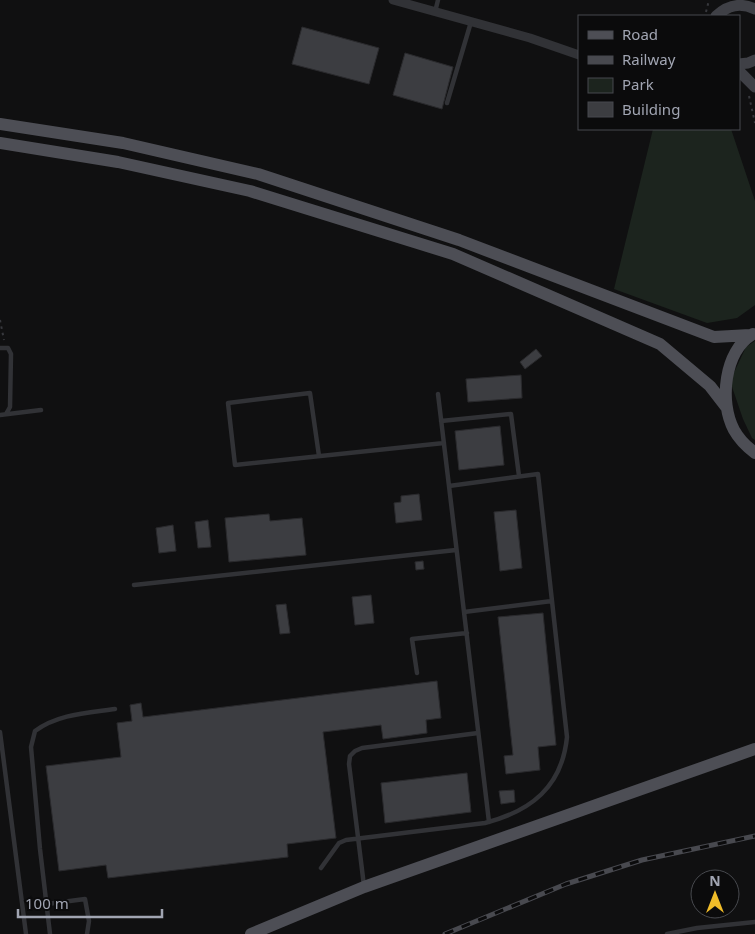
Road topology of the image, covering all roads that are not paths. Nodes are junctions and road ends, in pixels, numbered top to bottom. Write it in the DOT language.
graph roads {
  1 [pos="393,0"];
  2 [pos="438,0"];
  3 [pos="731,3"];
  4 [pos="755,9"];
  5 [pos="435,12"];
  6 [pos="717,15"];
  7 [pos="471,22"];
  8 [pos="578,55"];
  9 [pos="755,60"];
  10 [pos="740,64"];
  11 [pos="740,73"];
  12 [pos="752,92"];
  13 [pos="447,103"];
  14 [pos="0,124"];
  15 [pos="0,143"];
  16 [pos="752,334"];
  17 [pos="2,348"];
  18 [pos="438,394"];
  19 [pos="727,408"];
  20 [pos="41,410"];
  21 [pos="6,414"];
  22 [pos="0,415"];
  23 [pos="441,421"];
  24 [pos="444,443"];
  25 [pos="754,453"];
  26 [pos="318,456"];
  27 [pos="519,476"];
  28 [pos="449,486"];
  29 [pos="456,550"];
  30 [pos="134,586"];
  31 [pos="552,601"];
  32 [pos="464,612"];
  33 [pos="466,633"];
  34 [pos="417,673"];
  35 [pos="115,709"];
  36 [pos="0,732"];
  37 [pos="478,733"];
  38 [pos="755,749"];
  39 [pos="489,822"];
  40 [pos="357,838"];
  41 [pos="321,868"];
  42 [pos="364,887"];
  43 [pos="47,904"];
  44 [pos="755,922"];
  45 [pos="26,934"];
  46 [pos="50,934"];
  47 [pos="87,934"];
  48 [pos="251,934"];
  49 [pos="667,934"];
  1 -- 5 [label="street"];
  2 -- 5 [label="lane"];
  3 -- 4 [label="main road"];
  3 -- 6 [label="main road"];
  5 -- 7 [label="street"];
  7 -- 8 [label="street"];
  7 -- 13 [label="lane"];
  9 -- 10 [label="main road"];
  11 -- 12 [label="main road"];
  14 -- 16 [label="main road"];
  15 -- 19 [label="main road"];
  16 -- 19 [label="main road"];
  17 -- 21 [label="lane"];
  18 -- 23 [label="lane"];
  19 -- 25 [label="main road"];
  20 -- 21 [label="lane"];
  21 -- 22 [label="lane"];
  23 -- 24 [label="lane"];
  23 -- 27 [label="lane"];
  24 -- 26 [label="lane"];
  24 -- 28 [label="lane"];
  26 -- 26 [label="lane"];
  27 -- 28 [label="lane"];
  27 -- 31 [label="lane"];
  28 -- 29 [label="lane"];
  29 -- 30 [label="lane"];
  29 -- 32 [label="lane"];
  31 -- 32 [label="lane"];
  31 -- 39 [label="lane"];
  32 -- 33 [label="lane"];
  33 -- 34 [label="lane"];
  33 -- 37 [label="lane"];
  35 -- 43 [label="lane"];
  36 -- 45 [label="lane"];
  37 -- 39 [label="lane"];
  37 -- 40 [label="lane"];
  38 -- 42 [label="main road"];
  39 -- 40 [label="lane"];
  40 -- 41 [label="lane"];
  40 -- 42 [label="lane"];
  42 -- 48 [label="main road"];
  43 -- 46 [label="lane"];
  43 -- 47 [label="lane"];
  44 -- 49 [label="lane"];
}
